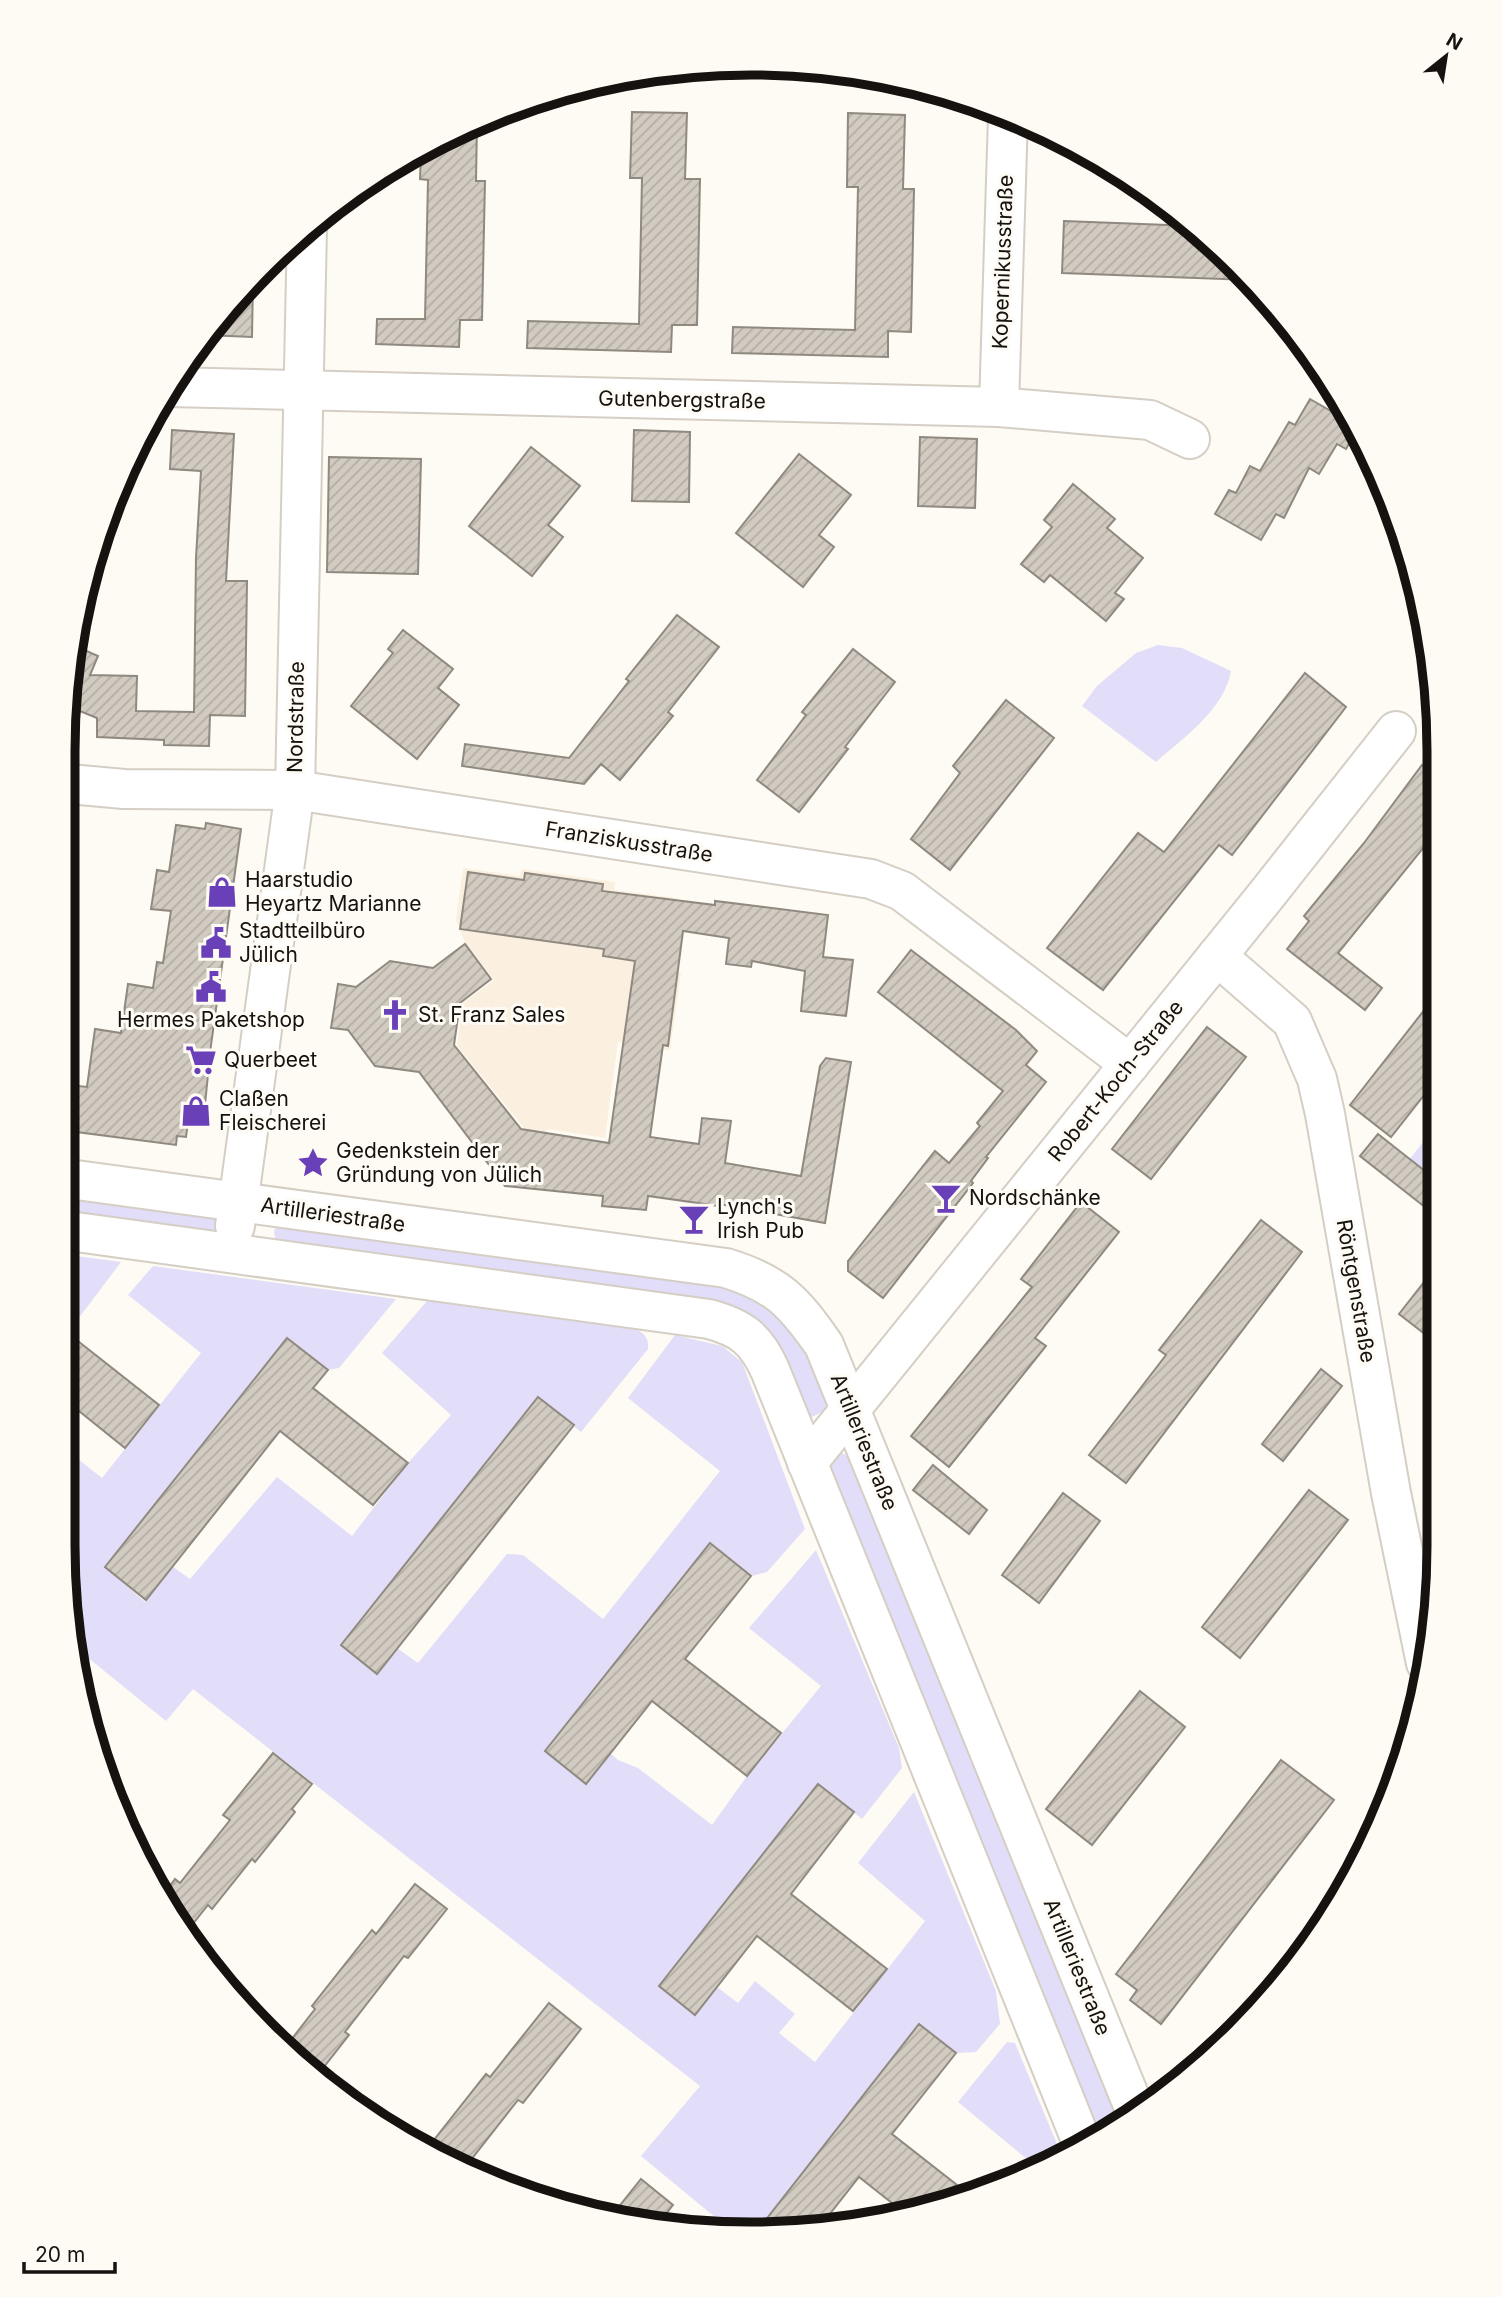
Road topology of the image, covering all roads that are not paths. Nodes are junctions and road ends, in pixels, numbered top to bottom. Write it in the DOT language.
graph roads {
  1 [pos="1007,126"];
  2 [pos="307,242"];
  3 [pos="182,387"];
  4 [pos="304,390"];
  5 [pos="999,407"];
  6 [pos="1190,439"];
  7 [pos="1396,731"];
  8 [pos="75,785"];
  9 [pos="295,790"];
  10 [pos="1217,956"];
  11 [pos="1130,1064"];
  12 [pos="75,1180"];
  13 [pos="238,1201"];
  14 [pos="75,1232"];
  15 [pos="232,1252"];
  16 [pos="851,1410"];
  17 [pos="807,1463"];
  18 [pos="1421,1637"];
  19 [pos="1132,2103"];
  20 [pos="1079,2136"];
  1 -- 5 [label="street, Kopernikusstraße"];
  2 -- 4 [label="street, Nordstraße"];
  3 -- 4 [label="street, Gutenbergstraße"];
  4 -- 5 [label="street, Gutenbergstraße"];
  4 -- 9 [label="street, Nordstraße"];
  5 -- 6 [label="street, Gutenbergstraße"];
  7 -- 10 [label="street, Robert-Koch-Straße"];
  8 -- 9 [label="street, Franziskusstraße"];
  9 -- 11 [label="street, Franziskusstraße"];
  9 -- 13 [label="street, Nordstraße"];
  10 -- 11 [label="street, Robert-Koch-Straße"];
  10 -- 18 [label="street, Röntgenstraße"];
  11 -- 16 [label="street, Robert-Koch-Straße"];
  12 -- 13 [label="street, Artilleriestraße"];
  13 -- 15 [label="street, Artilleriestraße"];
  13 -- 16 [label="street, Artilleriestraße"];
  14 -- 15 [label="street"];
  15 -- 17 [label="street"];
  16 -- 17 [label="street, Robert-Koch-Straße"];
  16 -- 19 [label="street, Artilleriestraße"];
  17 -- 20 [label="street"];
}
